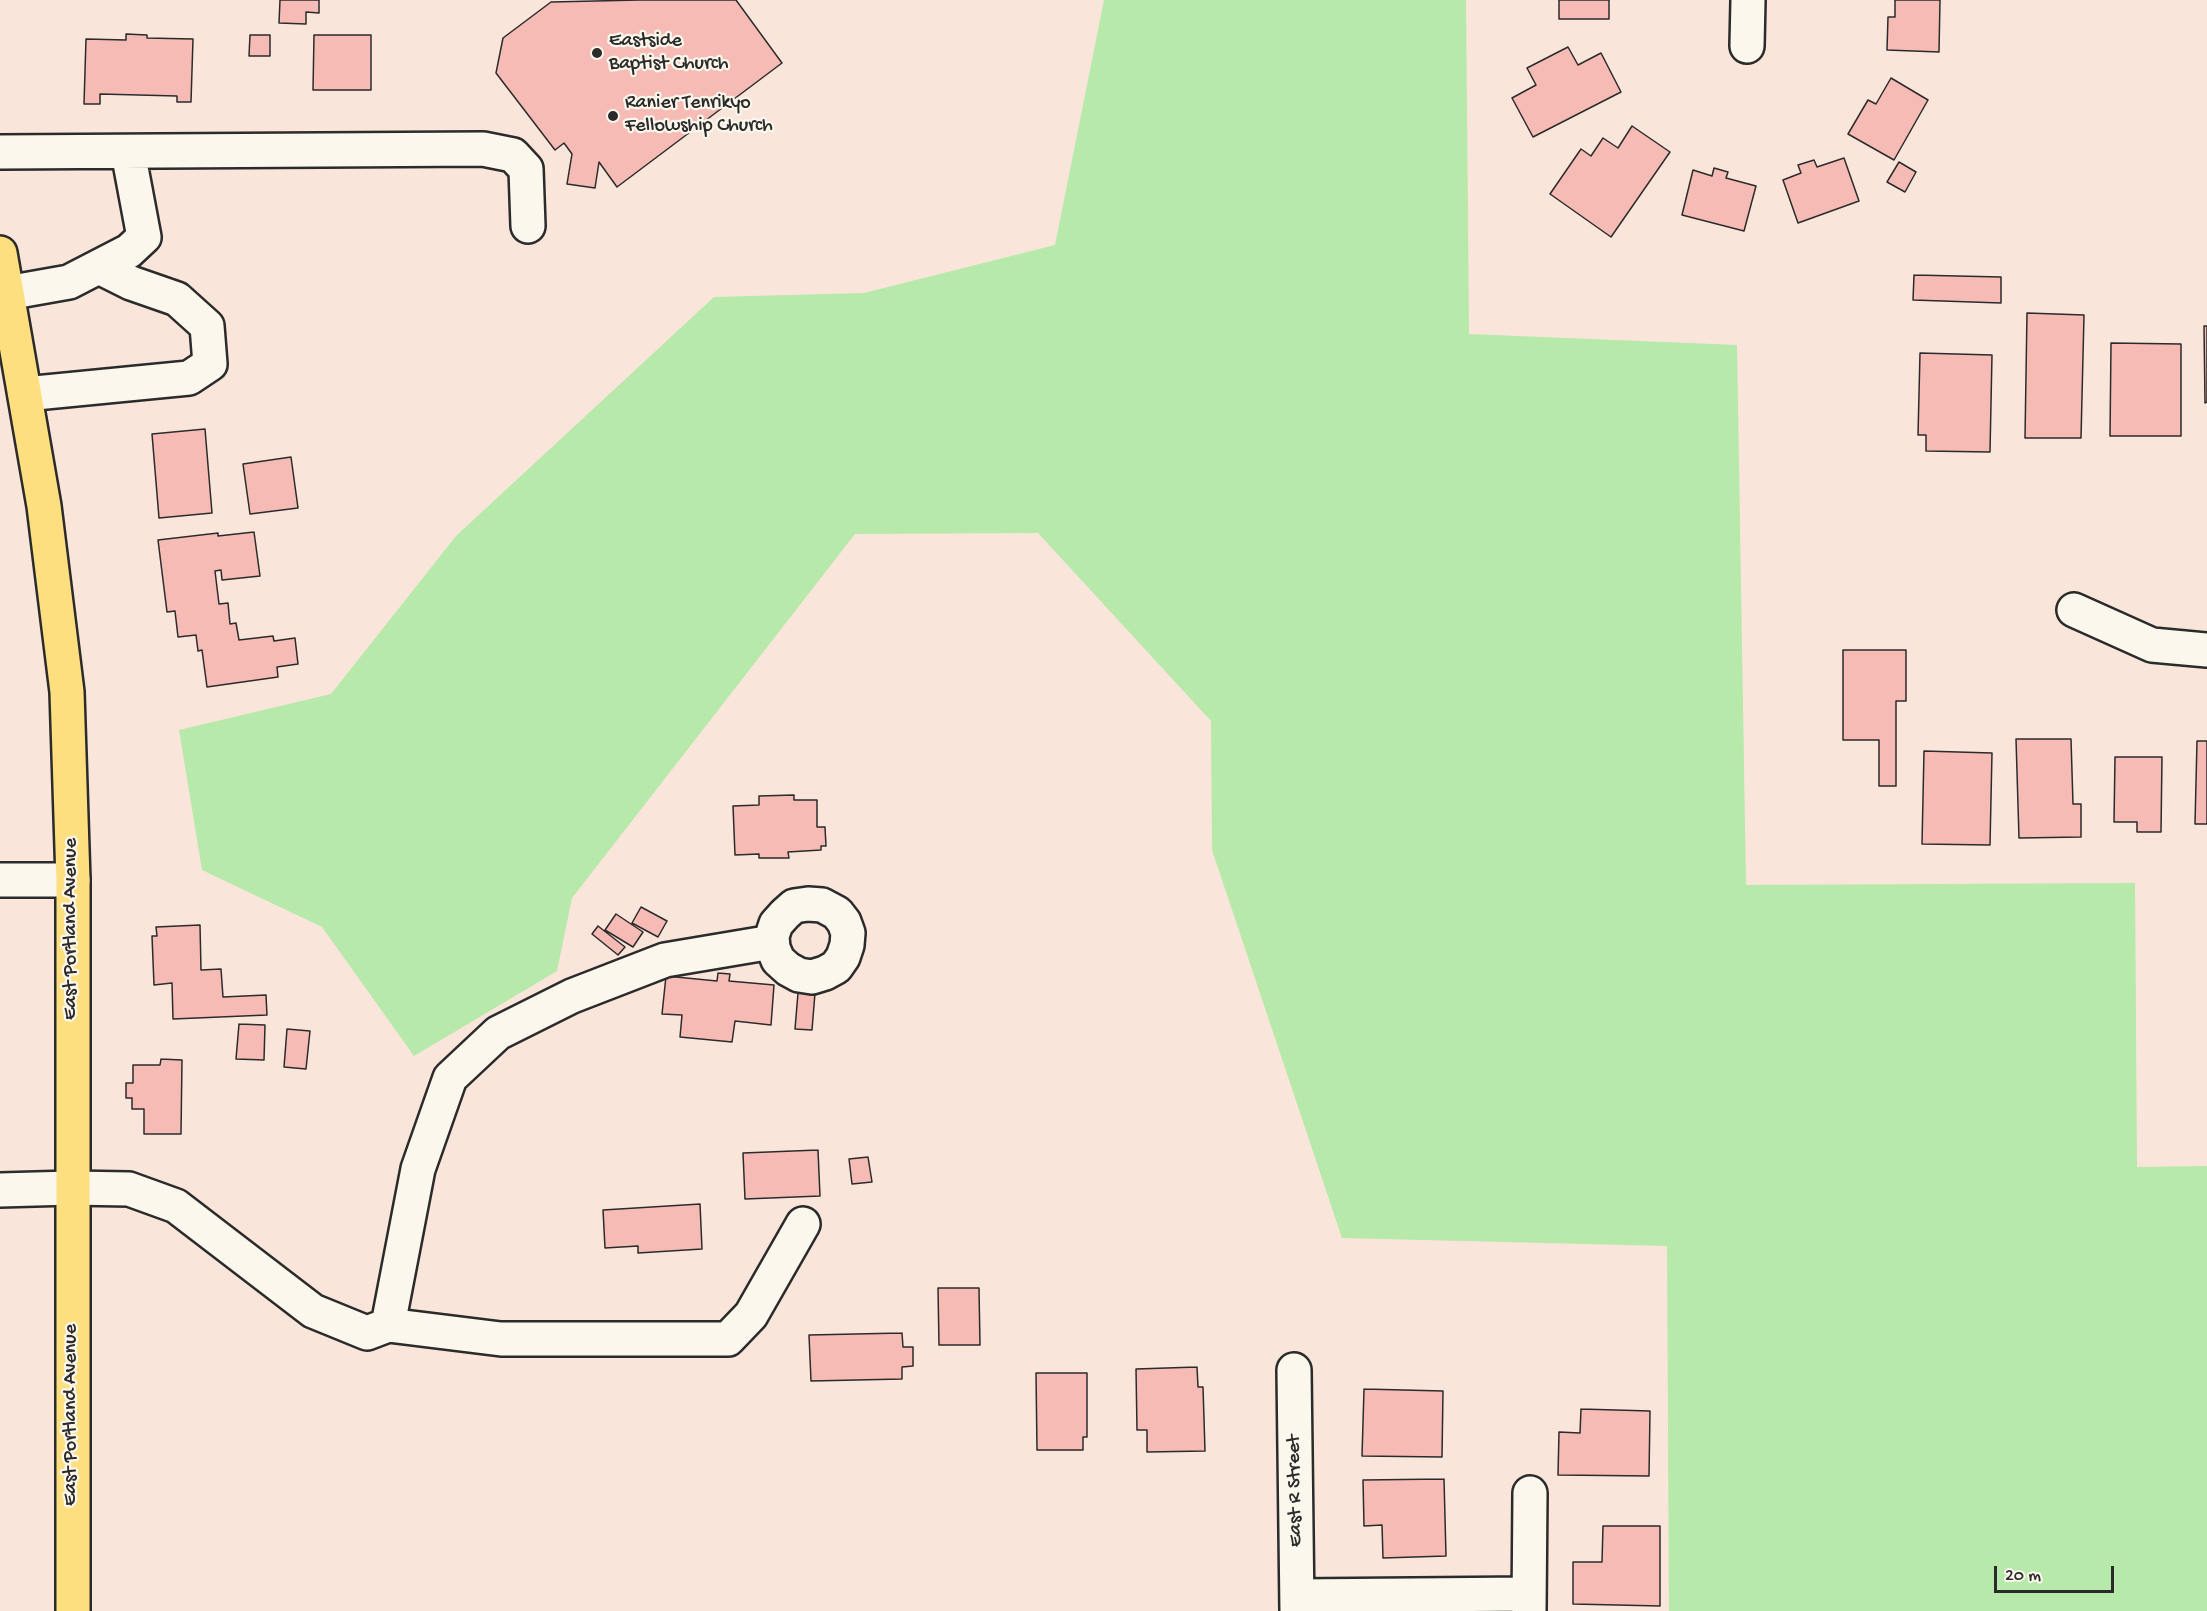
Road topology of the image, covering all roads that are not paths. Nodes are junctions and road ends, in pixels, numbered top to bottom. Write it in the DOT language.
graph roads {
  1 [pos="1748,0"];
  2 [pos="1747,46"];
  3 [pos="0,152"];
  4 [pos="128,152"];
  5 [pos="528,226"];
  6 [pos="0,253"];
  7 [pos="99,267"];
  8 [pos="7,293"];
  9 [pos="25,394"];
  10 [pos="2074,610"];
  11 [pos="2207,650"];
  12 [pos="0,880"];
  13 [pos="73,880"];
  14 [pos="772,942"];
  15 [pos="71,1188"];
  16 [pos="0,1190"];
  17 [pos="803,1224"];
  18 [pos="388,1325"];
  19 [pos="1294,1370"];
  20 [pos="1530,1493"];
  21 [pos="1529,1603"];
  22 [pos="1297,1604"];
  23 [pos="73,1611"];
  1 -- 2 [label="street"];
  3 -- 4 [label="street"];
  4 -- 5 [label="street"];
  4 -- 7 [label="street"];
  6 -- 8 [label="main road, East Portland Avenue"];
  7 -- 8 [label="street"];
  7 -- 9 [label="street"];
  8 -- 9 [label="main road, East Portland Avenue"];
  9 -- 13 [label="main road, East Portland Avenue"];
  10 -- 11 [label="street"];
  12 -- 13 [label="street"];
  13 -- 15 [label="main road, East Portland Avenue"];
  14 -- 18 [label="street"];
  15 -- 16 [label="street"];
  15 -- 18 [label="street"];
  15 -- 23 [label="main road, East Portland Avenue"];
  17 -- 18 [label="street"];
  19 -- 22 [label="street, East R Street"];
  20 -- 21 [label="street"];
  21 -- 22 [label="street"];
}
